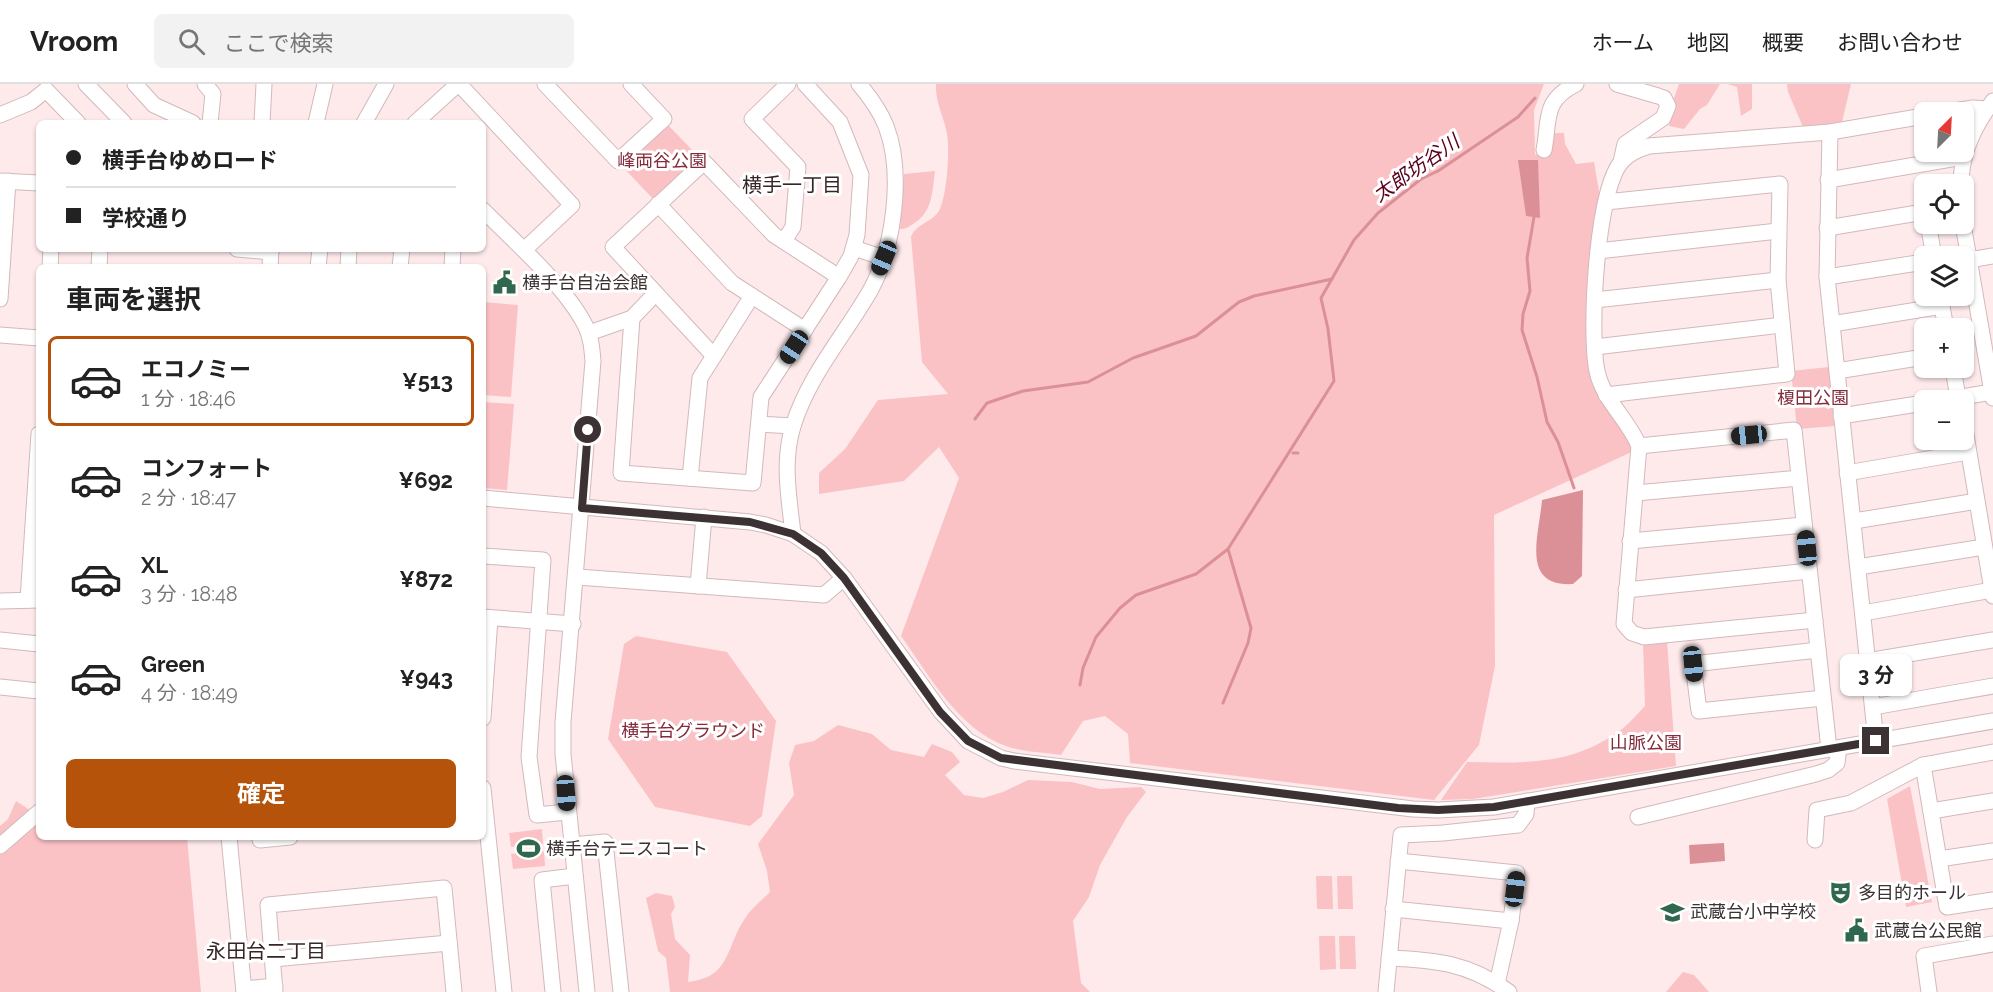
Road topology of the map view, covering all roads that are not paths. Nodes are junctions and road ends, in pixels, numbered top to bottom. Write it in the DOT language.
graph roads {
  1 [pos="86,84"];
  2 [pos="135,84"];
  3 [pos="205,84"];
  4 [pos="264,84"];
  5 [pos="325,84"];
  6 [pos="386,84"];
  7 [pos="458,84"];
  8 [pos="545,84"];
  9 [pos="631,84"];
  10 [pos="788,84"];
  11 [pos="805,84"];
  12 [pos="1576,84"];
  13 [pos="1617,84"];
  14 [pos="861,85"];
  15 [pos="1990,105"];
  16 [pos="1974,108"];
  17 [pos="0,116"];
  18 [pos="1914,118"];
  19 [pos="75,120"];
  20 [pos="121,120"];
  21 [pos="186,120"];
  22 [pos="210,120"];
  23 [pos="262,120"];
  24 [pos="317,120"];
  25 [pos="366,120"];
  26 [pos="418,120"];
  27 [pos="1974,130"];
  28 [pos="1830,132"];
  29 [pos="1544,150"];
  30 [pos="1621,162"];
  31 [pos="1934,162"];
  32 [pos="1828,180"];
  33 [pos="4,181"];
  34 [pos="36,183"];
  35 [pos="1606,202"];
  36 [pos="658,204"];
  37 [pos="486,213"];
  38 [pos="1914,214"];
  39 [pos="1827,228"];
  40 [pos="1778,231"];
  41 [pos="2,232"];
  42 [pos="784,241"];
  43 [pos="854,248"];
  44 [pos="524,250"];
  45 [pos="1598,251"];
  46 [pos="251,252"];
  47 [pos="270,256"];
  48 [pos="1993,256"];
  49 [pos="884,258"];
  50 [pos="1974,259"];
  51 [pos="1914,264"];
  52 [pos="839,277"];
  53 [pos="1827,277"];
  54 [pos="1778,279"];
  55 [pos="1974,288"];
  56 [pos="0,289"];
  57 [pos="655,294"];
  58 [pos="752,296"];
  59 [pos="1595,300"];
  60 [pos="1917,306"];
  61 [pos="632,318"];
  62 [pos="1832,324"];
  63 [pos="1782,325"];
  64 [pos="805,330"];
  65 [pos="589,333"];
  66 [pos="0,335"];
  67 [pos="36,338"];
  68 [pos="1594,347"];
  69 [pos="713,355"];
  70 [pos="1914,359"];
  71 [pos="1837,371"];
  72 [pos="1606,394"];
  73 [pos="1993,395"];
  74 [pos="1974,397"];
  75 [pos="1914,405"];
  76 [pos="1841,416"];
  77 [pos="759,424"];
  78 [pos="793,426"];
  79 [pos="1639,446"];
  80 [pos="1968,452"];
  81 [pos="1847,473"];
  82 [pos="690,478"];
  83 [pos="1799,478"];
  84 [pos="1636,493"];
  85 [pos="486,498"];
  86 [pos="1977,501"];
  87 [pos="582,508"];
  88 [pos="704,517"];
  89 [pos="1854,521"];
  90 [pos="1804,525"];
  91 [pos="36,534"];
  92 [pos="793,534"];
  93 [pos="1630,542"];
  94 [pos="1984,546"];
  95 [pos="486,556"];
  96 [pos="1858,567"];
  97 [pos="1809,571"];
  98 [pos="577,577"];
  99 [pos="844,578"];
  100 [pos="698,586"];
  101 [pos="1626,590"];
  102 [pos="1993,593"];
  103 [pos="34,600"];
  104 [pos="0,601"];
  105 [pos="1863,613"];
  106 [pos="487,618"];
  107 [pos="1815,620"];
  108 [pos="540,621"];
  109 [pos="573,624"];
  110 [pos="0,640"];
  111 [pos="1993,640"];
  112 [pos="36,644"];
  113 [pos="486,649"];
  114 [pos="1818,650"];
  115 [pos="1867,661"];
  116 [pos="1993,686"];
  117 [pos="0,687"];
  118 [pos="36,692"];
  119 [pos="1823,698"];
  120 [pos="1872,708"];
  121 [pos="1993,721"];
  122 [pos="1876,741"];
  123 [pos="1834,748"];
  124 [pos="1993,752"];
  125 [pos="1923,765"];
  126 [pos="1527,801"];
  127 [pos="1993,801"];
  128 [pos="1931,811"];
  129 [pos="567,812"];
  130 [pos="36,815"];
  131 [pos="1638,817"];
  132 [pos="486,827"];
  133 [pos="229,840"];
  134 [pos="1815,840"];
  135 [pos="572,845"];
  136 [pos="0,846"];
  137 [pos="1993,851"];
  138 [pos="1939,860"];
  139 [pos="1398,861"];
  140 [pos="575,876"];
  141 [pos="1993,900"];
  142 [pos="1393,909"];
  143 [pos="1511,921"];
  144 [pos="449,944"];
  145 [pos="1993,944"];
  146 [pos="1389,958"];
  147 [pos="273,959"];
  148 [pos="1503,988"];
  149 [pos="275,989"];
  150 [pos="244,991"];
  151 [pos="454,992"];
  152 [pos="504,992"];
  153 [pos="553,992"];
  154 [pos="586,992"];
  155 [pos="621,992"];
  156 [pos="1386,992"];
  157 [pos="1929,992"];
  1 -- 20 [label="street"];
  2 -- 21 [label="street"];
  3 -- 22 [label="street"];
  4 -- 23 [label="street"];
  5 -- 24 [label="street"];
  6 -- 25 [label="street"];
  7 -- 26 [label="street"];
  7 -- 44 [label="street"];
  8 -- 9 [label="street"];
  10 -- 42 [label="street"];
  11 -- 43 [label="street"];
  12 -- 29 [label="street"];
  13 -- 30 [label="street"];
  14 -- 49 [label="street"];
  15 -- 16 [label="street"];
  15 -- 27 [label="street"];
  17 -- 19 [label="street"];
  18 -- 28 [label="street"];
  28 -- 30 [label="street"];
  28 -- 32 [label="street"];
  30 -- 35 [label="street"];
  31 -- 32 [label="street"];
  32 -- 39 [label="street"];
  33 -- 34 [label="street"];
  33 -- 41 [label="street"];
  35 -- 40 [label="street"];
  35 -- 45 [label="street"];
  36 -- 42 [label="street"];
  36 -- 57 [label="street"];
  36 -- 58 [label="street"];
  37 -- 44 [label="street"];
  38 -- 39 [label="street"];
  39 -- 53 [label="street"];
  40 -- 45 [label="street"];
  40 -- 54 [label="street"];
  41 -- 56 [label="street"];
  42 -- 52 [label="street"];
  43 -- 49 [label="street"];
  43 -- 52 [label="street"];
  44 -- 65 [label="street"];
  45 -- 59 [label="street"];
  46 -- 47 [label="street"];
  48 -- 50 [label="street"];
  49 -- 78 [label="street"];
  51 -- 53 [label="street"];
  52 -- 64 [label="street"];
  53 -- 62 [label="street"];
  54 -- 59 [label="street"];
  54 -- 63 [label="street"];
  55 -- 73 [label="street"];
  57 -- 61 [label="street"];
  57 -- 69 [label="street"];
  58 -- 64 [label="street"];
  58 -- 69 [label="street"];
  59 -- 68 [label="street"];
  60 -- 62 [label="street"];
  61 -- 65 [label="street"];
  61 -- 82 [label="street"];
  62 -- 71 [label="street"];
  63 -- 68 [label="street"];
  63 -- 72 [label="street"];
  64 -- 77 [label="street"];
  65 -- 87 [label="street"];
  66 -- 67 [label="street"];
  68 -- 72 [label="street"];
  69 -- 82 [label="street"];
  70 -- 71 [label="street"];
  71 -- 76 [label="street"];
  72 -- 79 [label="street"];
  73 -- 74 [label="street"];
  75 -- 76 [label="street"];
  76 -- 81 [label="street"];
  77 -- 78 [label="street"];
  77 -- 82 [label="street"];
  78 -- 92 [label="street"];
  79 -- 83 [label="street"];
  79 -- 84 [label="street"];
  80 -- 81 [label="street"];
  80 -- 86 [label="street"];
  81 -- 89 [label="street"];
  83 -- 84 [label="street"];
  83 -- 90 [label="street"];
  84 -- 93 [label="street"];
  85 -- 87 [label="street"];
  86 -- 89 [label="street"];
  86 -- 94 [label="street"];
  87 -- 88 [label="street"];
  87 -- 98 [label="street"];
  88 -- 92 [label="street"];
  88 -- 100 [label="street"];
  89 -- 96 [label="street"];
  90 -- 93 [label="street"];
  90 -- 97 [label="street"];
  91 -- 103 [label="street"];
  92 -- 99 [label="street"];
  93 -- 101 [label="street"];
  94 -- 96 [label="street"];
  94 -- 102 [label="street"];
  95 -- 108 [label="street"];
  96 -- 105 [label="street"];
  97 -- 101 [label="street"];
  97 -- 107 [label="street"];
  98 -- 100 [label="street"];
  98 -- 109 [label="street"];
  99 -- 100 [label="street"];
  99 -- 126 [label="street"];
  101 -- 107 [label="street"];
  102 -- 105 [label="street"];
  103 -- 104 [label="street"];
  105 -- 115 [label="street"];
  106 -- 108 [label="street"];
  106 -- 113 [label="street"];
  107 -- 114 [label="street"];
  108 -- 109 [label="street"];
  108 -- 129 [label="street"];
  109 -- 129 [label="street"];
  110 -- 112 [label="street"];
  111 -- 115 [label="street"];
  114 -- 119 [label="street"];
  114 -- 119 [label="street"];
  115 -- 120 [label="street"];
  116 -- 120 [label="street"];
  117 -- 118 [label="street"];
  119 -- 123 [label="street"];
  120 -- 122 [label="street"];
  121 -- 122 [label="street"];
  122 -- 123 [label="street"];
  123 -- 126 [label="street"];
  123 -- 131 [label="street"];
  124 -- 125 [label="street"];
  125 -- 128 [label="street"];
  125 -- 134 [label="street"];
  126 -- 139 [label="street"];
  127 -- 128 [label="street"];
  128 -- 138 [label="street"];
  129 -- 135 [label="street"];
  130 -- 136 [label="street"];
  132 -- 152 [label="street"];
  133 -- 150 [label="street"];
  135 -- 140 [label="street"];
  135 -- 155 [label="street"];
  137 -- 138 [label="street"];
  138 -- 141 [label="street"];
  139 -- 142 [label="street"];
  139 -- 143 [label="street"];
  140 -- 153 [label="street"];
  140 -- 154 [label="street"];
  142 -- 143 [label="street"];
  142 -- 146 [label="street"];
  143 -- 148 [label="street"];
  144 -- 147 [label="street"];
  144 -- 147 [label="street"];
  144 -- 151 [label="street"];
  145 -- 157 [label="street"];
  146 -- 148 [label="street"];
  146 -- 156 [label="street"];
  147 -- 149 [label="street"];
  149 -- 150 [label="street"];
}
